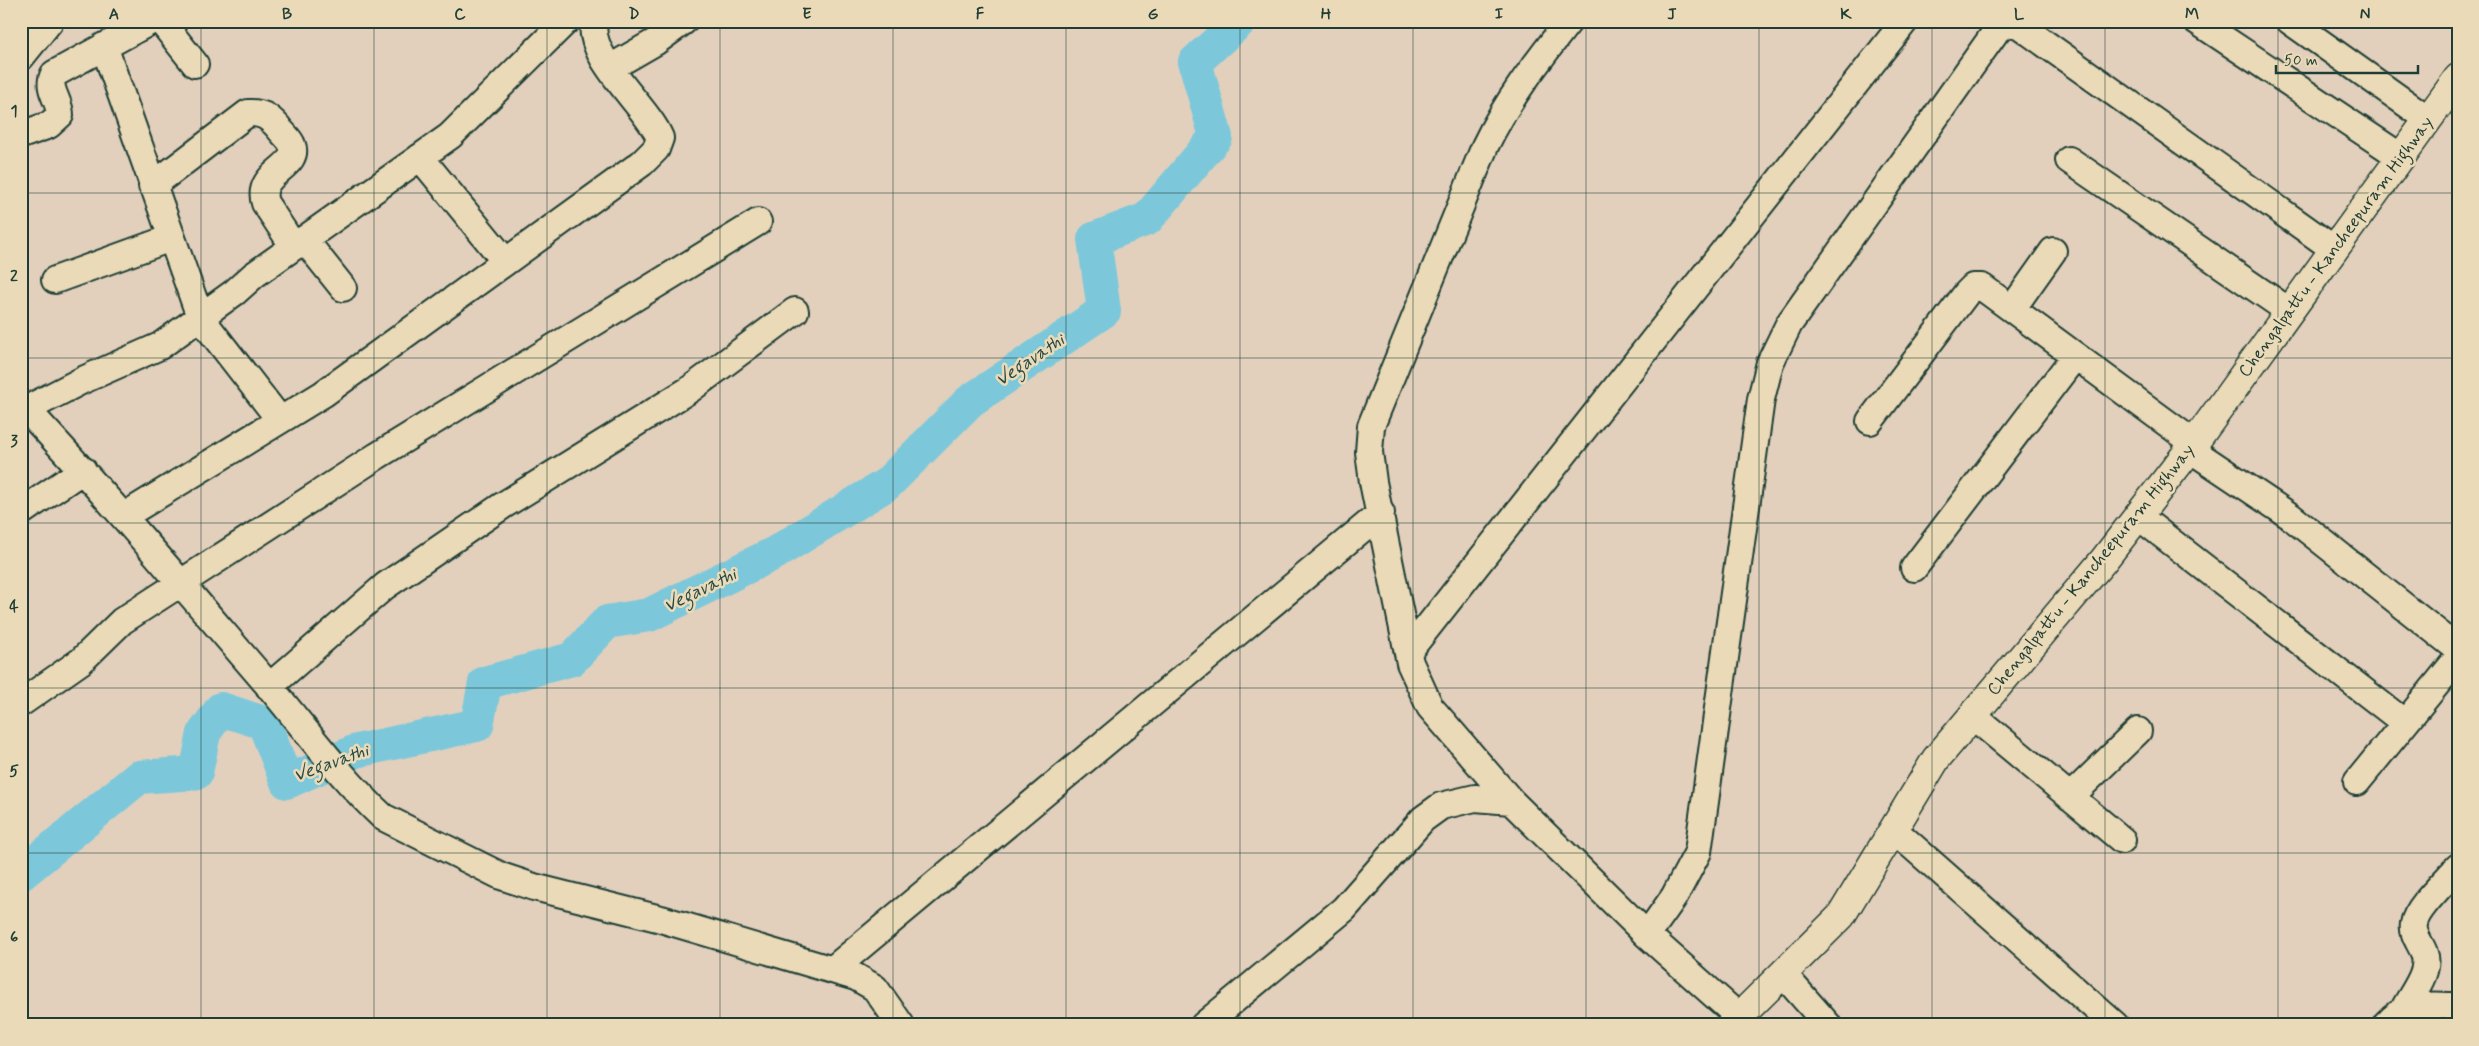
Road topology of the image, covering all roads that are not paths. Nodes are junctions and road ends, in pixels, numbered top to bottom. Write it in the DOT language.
graph roads {
  1 [pos="50,21"];
  2 [pos="151,21"];
  3 [pos="161,21"];
  4 [pos="566,21"];
  5 [pos="594,21"];
  6 [pos="684,21"];
  7 [pos="1569,21"];
  8 [pos="1904,21"];
  9 [pos="2197,21"];
  10 [pos="2290,21"];
  11 [pos="2008,22"];
  12 [pos="104,46"];
  13 [pos="21,58"];
  14 [pos="195,64"];
  15 [pos="610,68"];
  16 [pos="2458,78"];
  17 [pos="2428,119"];
  18 [pos="21,135"];
  19 [pos="420,157"];
  20 [pos="2401,157"];
  21 [pos="2069,160"];
  22 [pos="152,186"];
  23 [pos="758,222"];
  24 [pos="171,238"];
  25 [pos="299,243"];
  26 [pos="2334,249"];
  27 [pos="2053,251"];
  28 [pos="506,261"];
  29 [pos="55,280"];
  30 [pos="343,288"];
  31 [pos="2012,309"];
  32 [pos="795,311"];
  33 [pos="2289,311"];
  34 [pos="200,317"];
  35 [pos="2075,356"];
  36 [pos="24,411"];
  37 [pos="280,420"];
  38 [pos="1870,422"];
  39 [pos="2192,446"];
  40 [pos="83,470"];
  41 [pos="21,512"];
  42 [pos="1381,513"];
  43 [pos="124,516"];
  44 [pos="2138,516"];
  45 [pos="1914,568"];
  46 [pos="182,584"];
  47 [pos="2458,649"];
  48 [pos="1408,652"];
  49 [pos="2458,658"];
  50 [pos="269,687"];
  51 [pos="21,703"];
  52 [pos="1973,716"];
  53 [pos="2405,723"];
  54 [pos="2138,731"];
  55 [pos="2358,782"];
  56 [pos="2070,797"];
  57 [pos="1511,801"];
  58 [pos="1894,830"];
  59 [pos="2122,840"];
  60 [pos="2458,866"];
  61 [pos="1647,934"];
  62 [pos="832,970"];
  63 [pos="1782,974"];
  64 [pos="2458,1006"];
  65 [pos="2395,1017"];
  66 [pos="1735,1021"];
  67 [pos="882,1025"];
  68 [pos="894,1025"];
  69 [pos="901,1025"];
  70 [pos="1204,1025"];
  71 [pos="1828,1025"];
  72 [pos="2115,1025"];
  1 -- 13 [label="street"];
  2 -- 12 [label="street"];
  3 -- 14 [label="street"];
  4 -- 19 [label="street"];
  5 -- 15 [label="street"];
  6 -- 15 [label="street"];
  7 -- 42 [label="street"];
  8 -- 48 [label="street"];
  9 -- 20 [label="street"];
  10 -- 17 [label="street"];
  11 -- 26 [label="street"];
  11 -- 61 [label="street"];
  12 -- 18 [label="street"];
  12 -- 22 [label="street"];
  15 -- 28 [label="street"];
  16 -- 17 [label="highway, Chengalpattu - Kancheepuram Highway"];
  17 -- 20 [label="highway, Chengalpattu - Kancheepuram Highway"];
  19 -- 25 [label="street"];
  19 -- 28 [label="street"];
  20 -- 26 [label="highway, Chengalpattu - Kancheepuram Highway"];
  21 -- 33 [label="street"];
  22 -- 24 [label="street"];
  22 -- 25 [label="street"];
  23 -- 46 [label="street"];
  24 -- 29 [label="street"];
  24 -- 34 [label="street"];
  25 -- 30 [label="street"];
  25 -- 34 [label="street"];
  26 -- 33 [label="highway, Chengalpattu - Kancheepuram Highway"];
  27 -- 31 [label="street"];
  28 -- 37 [label="street"];
  31 -- 35 [label="street"];
  31 -- 38 [label="street"];
  32 -- 50 [label="street"];
  33 -- 39 [label="highway, Chengalpattu - Kancheepuram Highway"];
  34 -- 36 [label="street"];
  34 -- 37 [label="street"];
  35 -- 39 [label="street"];
  35 -- 45 [label="street"];
  36 -- 40 [label="street"];
  37 -- 43 [label="street"];
  39 -- 44 [label="highway, Chengalpattu - Kancheepuram Highway"];
  39 -- 47 [label="street"];
  40 -- 41 [label="street"];
  40 -- 43 [label="street"];
  42 -- 48 [label="street"];
  42 -- 62 [label="street"];
  43 -- 46 [label="street"];
  44 -- 52 [label="highway, Chengalpattu - Kancheepuram Highway"];
  44 -- 53 [label="street"];
  46 -- 50 [label="street"];
  46 -- 51 [label="street"];
  48 -- 57 [label="street"];
  49 -- 53 [label="street"];
  50 -- 62 [label="street"];
  52 -- 56 [label="street"];
  52 -- 58 [label="highway, Chengalpattu - Kancheepuram Highway"];
  53 -- 55 [label="street"];
  54 -- 56 [label="street"];
  56 -- 59 [label="street"];
  57 -- 61 [label="street"];
  57 -- 70 [label="street"];
  58 -- 63 [label="highway, Chengalpattu - Kancheepuram Highway"];
  58 -- 72 [label="street"];
  60 -- 65 [label="street"];
  61 -- 66 [label="street"];
  62 -- 69 [label="street"];
  63 -- 66 [label="highway, Chengalpattu - Kancheepuram Highway"];
  63 -- 71 [label="street"];
  64 -- 65 [label="street"];
  67 -- 68 [label="street"];
}
